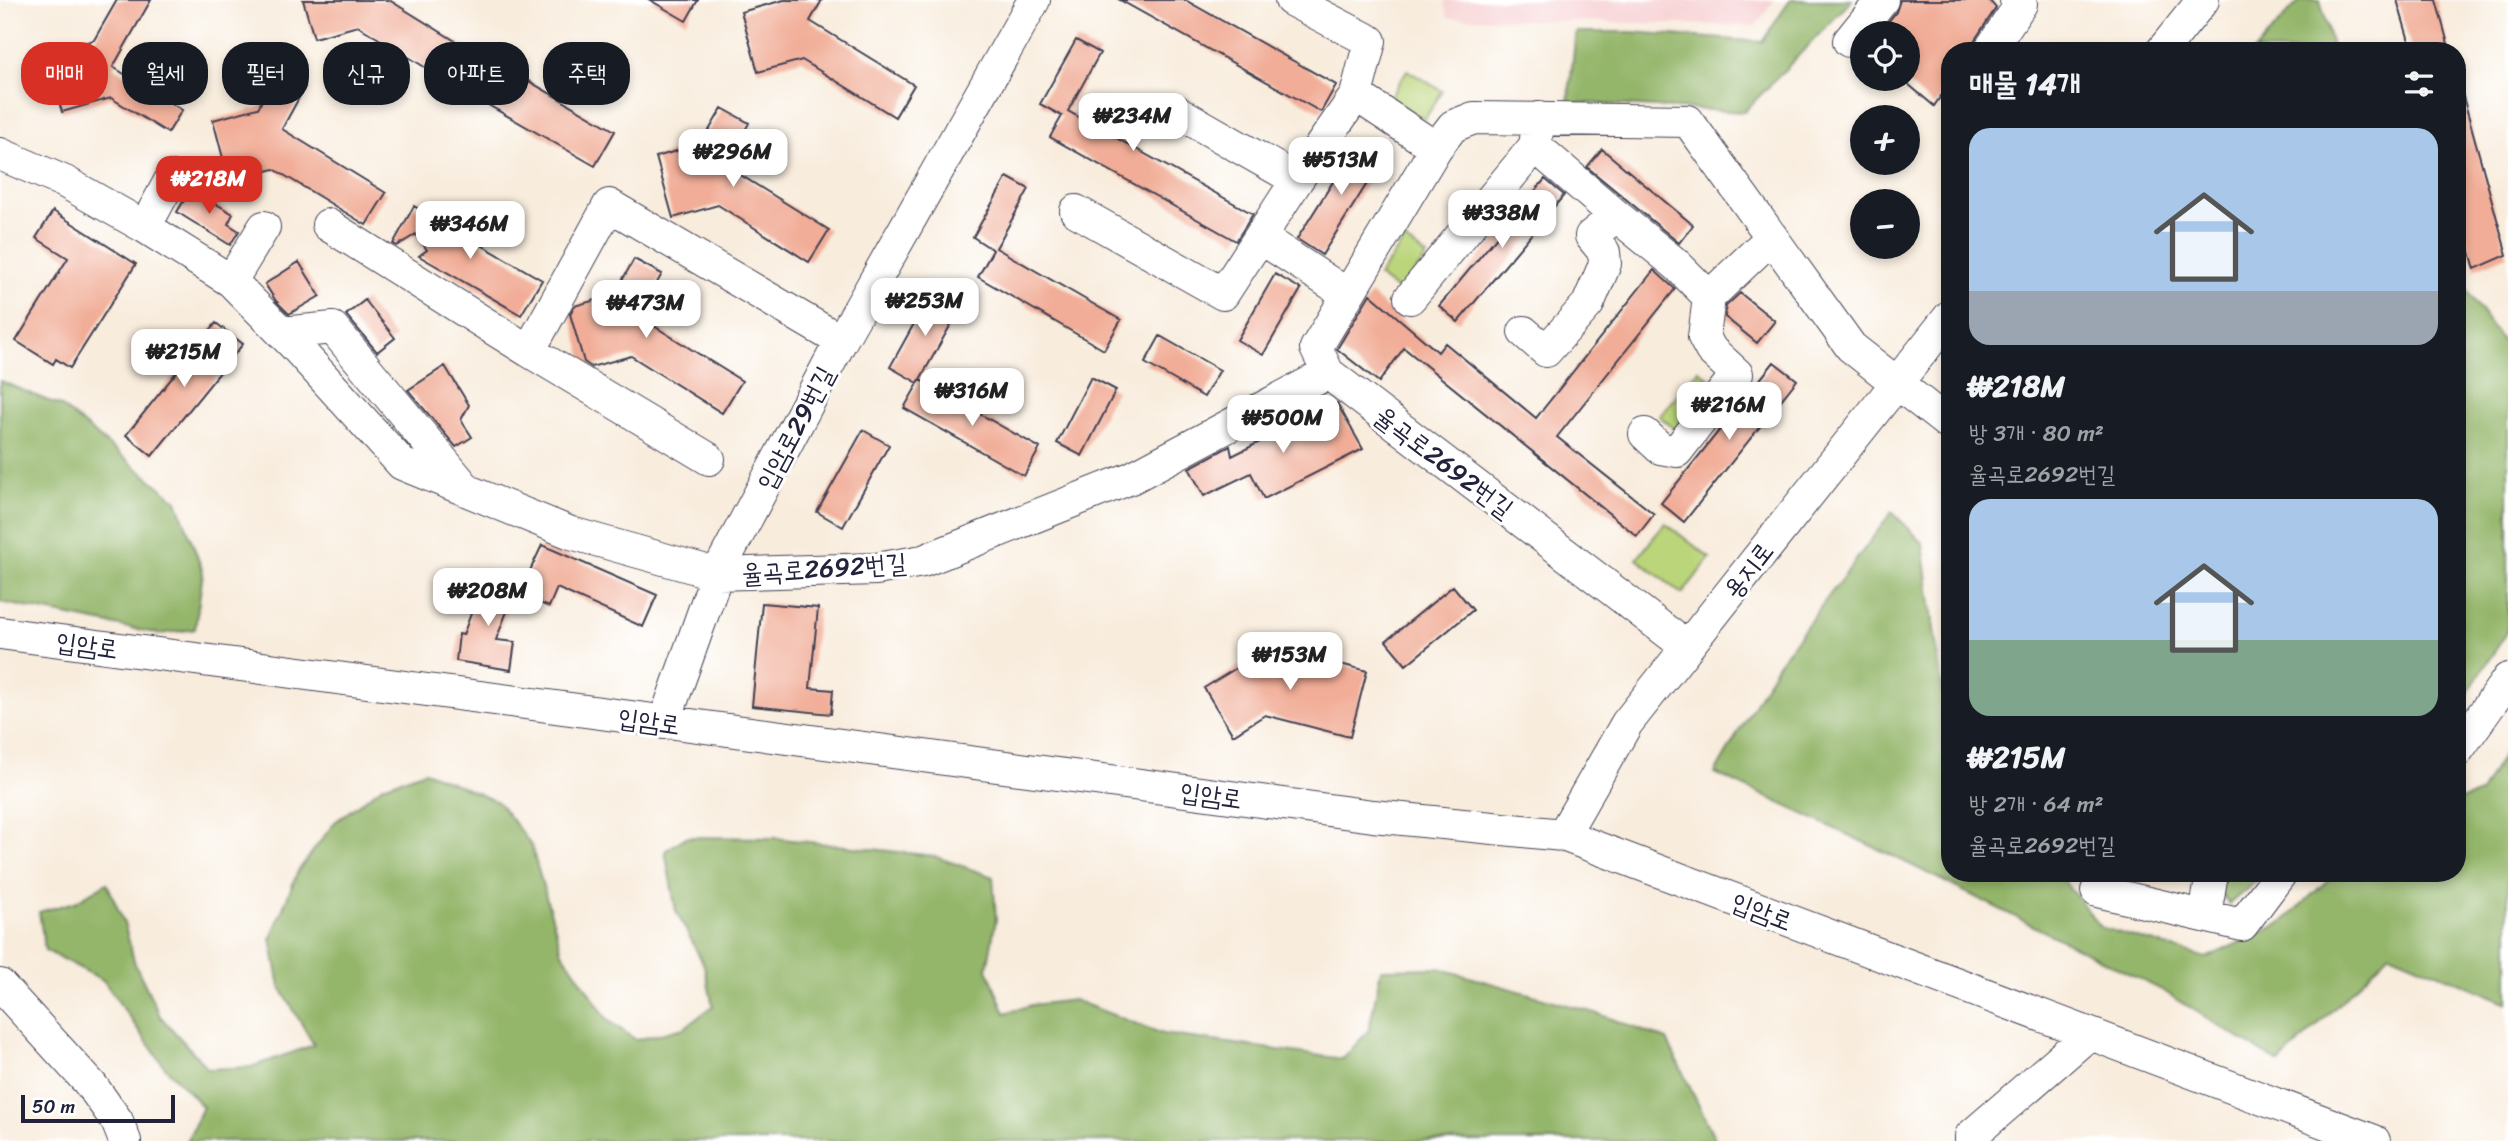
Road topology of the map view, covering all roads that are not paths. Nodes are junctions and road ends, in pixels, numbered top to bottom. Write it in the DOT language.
graph roads {
  1 [pos="1034,0"];
  2 [pos="1291,0"];
  3 [pos="1882,0"];
  4 [pos="2016,0"];
  5 [pos="2203,0"];
  6 [pos="1849,41"];
  7 [pos="1995,42"];
  8 [pos="2169,42"];
  9 [pos="1356,95"];
  10 [pos="1177,111"];
  11 [pos="1537,132"];
  12 [pos="1436,148"];
  13 [pos="0,154"];
  14 [pos="172,177"];
  15 [pos="1297,180"];
  16 [pos="1076,211"];
  17 [pos="1614,213"];
  18 [pos="328,225"];
  19 [pos="145,227"];
  20 [pos="264,227"];
  21 [pos="1772,237"];
  22 [pos="1261,238"];
  23 [pos="231,281"];
  24 [pos="1347,294"];
  25 [pos="1709,297"];
  26 [pos="1410,298"];
  27 [pos="1941,327"];
  28 [pos="1524,332"];
  29 [pos="841,341"];
  30 [pos="529,351"];
  31 [pos="1328,373"];
  32 [pos="1896,384"];
  33 [pos="1941,418"];
  34 [pos="1645,434"];
  35 [pos="709,459"];
  36 [pos="717,574"];
  37 [pos="0,633"];
  38 [pos="1687,647"];
  39 [pos="2508,679"];
  40 [pos="664,723"];
  41 [pos="2466,738"];
  42 [pos="1563,835"];
  43 [pos="2211,882"];
  44 [pos="2274,882"];
  45 [pos="2097,891"];
  46 [pos="2205,916"];
  47 [pos="0,985"];
  48 [pos="2089,1034"];
  49 [pos="125,1141"];
  50 [pos="1971,1141"];
  51 [pos="2374,1141"];
  1 -- 29 [label="street, 입암로29번길"];
  2 -- 9 [label="street"];
  3 -- 6 [label="street"];
  4 -- 7 [label="street"];
  5 -- 8 [label="street"];
  9 -- 12 [label="street"];
  9 -- 15 [label="street"];
  10 -- 15 [label="street"];
  11 -- 12 [label="street"];
  11 -- 17 [label="street"];
  11 -- 21 [label="street"];
  11 -- 26 [label="street"];
  12 -- 24 [label="street"];
  13 -- 19 [label="street, 율곡로2692번길"];
  14 -- 19 [label="street"];
  15 -- 22 [label="street"];
  16 -- 22 [label="street"];
  17 -- 25 [label="street"];
  17 -- 28 [label="street"];
  18 -- 30 [label="street"];
  19 -- 23 [label="street, 율곡로2692번길"];
  20 -- 23 [label="street"];
  21 -- 25 [label="street"];
  21 -- 32 [label="street"];
  22 -- 24 [label="street"];
  23 -- 36 [label="street, 율곡로2692번길"];
  24 -- 31 [label="street"];
  25 -- 34 [label="street"];
  27 -- 32 [label="street, 용지로"];
  29 -- 30 [label="street"];
  29 -- 36 [label="street, 입암로29번길"];
  30 -- 35 [label="street"];
  31 -- 36 [label="street, 율곡로2692번길"];
  31 -- 38 [label="street, 율곡로2692번길"];
  32 -- 33 [label="street"];
  32 -- 38 [label="street, 용지로"];
  36 -- 40 [label="street, 입암로29번길"];
  37 -- 40 [label="street, 입암로"];
  38 -- 42 [label="street, 용지로"];
  39 -- 41 [label="street"];
  40 -- 42 [label="street, 입암로"];
  42 -- 48 [label="street, 입암로"];
  43 -- 46 [label="street"];
  44 -- 46 [label="street"];
  45 -- 46 [label="street"];
  47 -- 49 [label="street"];
  48 -- 50 [label="street"];
  48 -- 51 [label="street, 입암로"];
}
